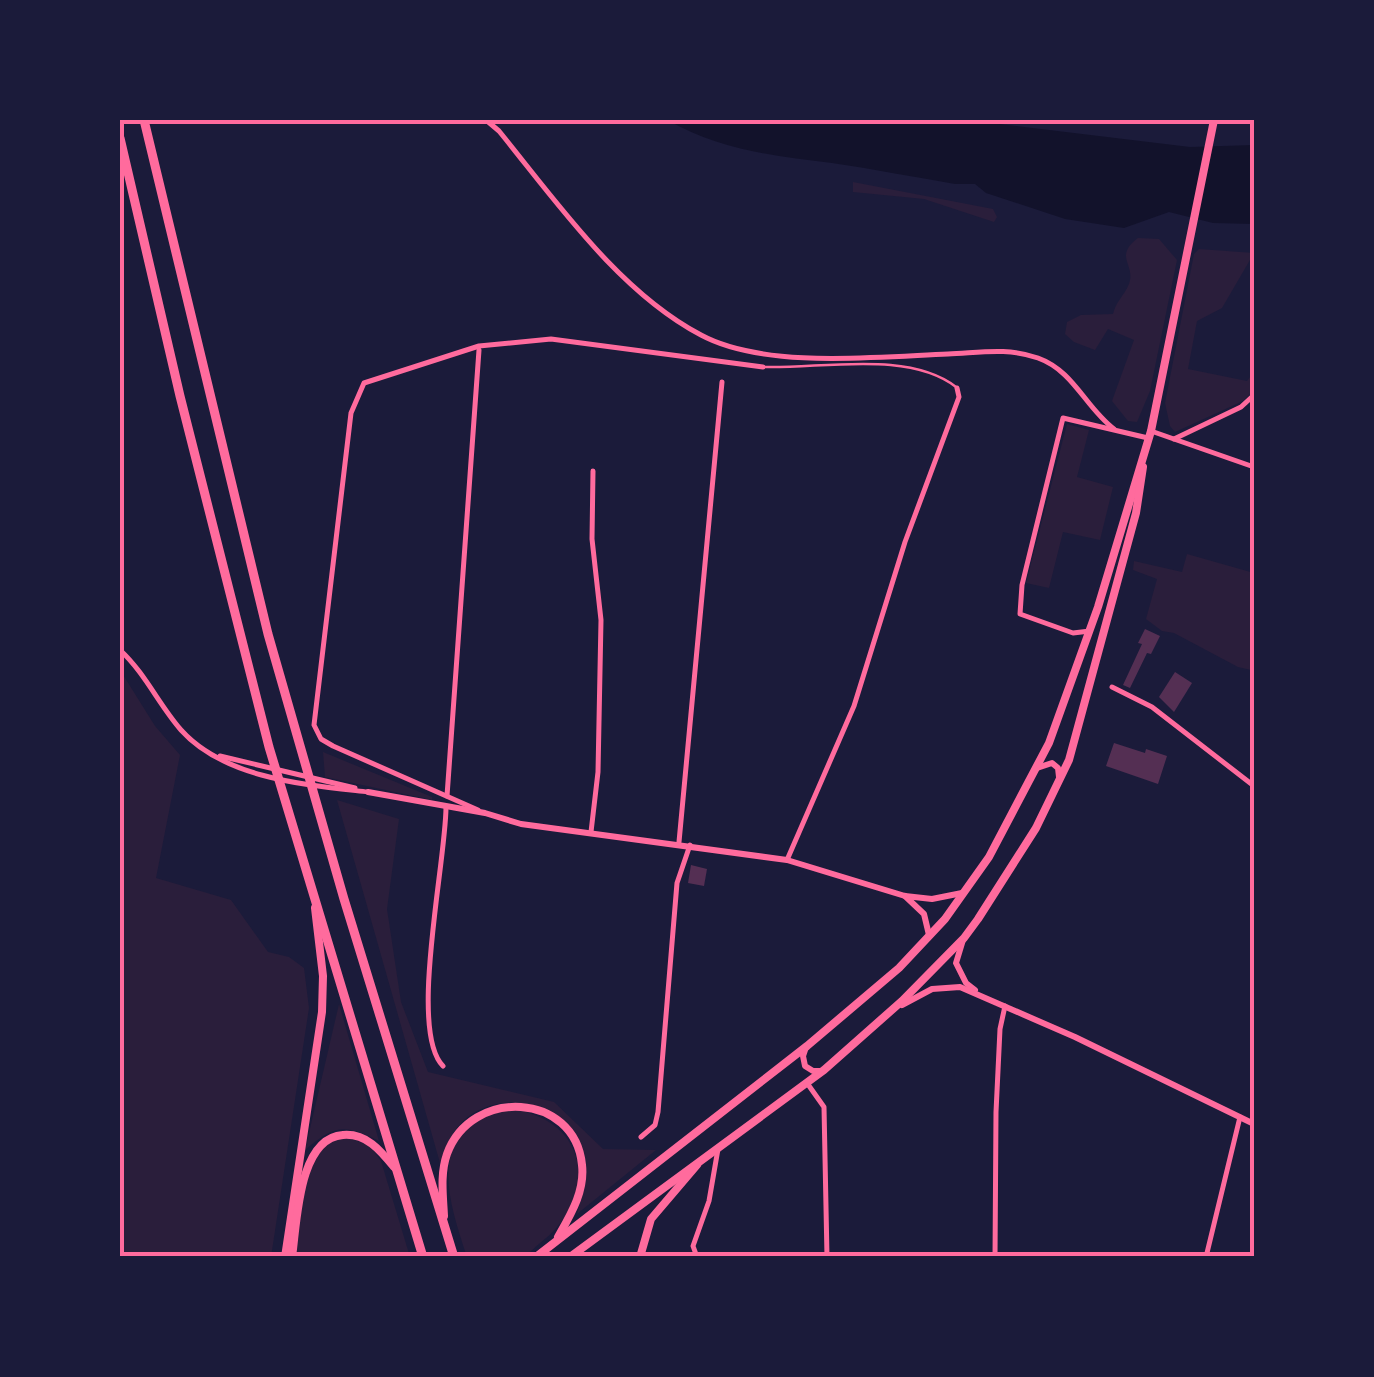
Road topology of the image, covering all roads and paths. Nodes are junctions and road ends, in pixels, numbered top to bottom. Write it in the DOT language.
graph roads {
  1 [pos="144,120"];
  2 [pos="486,120"];
  3 [pos="1214,120"];
  4 [pos="120,138"];
  5 [pos="479,348"];
  6 [pos="763,367"];
  7 [pos="722,382"];
  8 [pos="957,388"];
  9 [pos="1254,395"];
  10 [pos="1114,429"];
  11 [pos="1149,435"];
  12 [pos="1174,439"];
  13 [pos="1254,467"];
  14 [pos="592,471"];
  15 [pos="1090,631"];
  16 [pos="120,650"];
  17 [pos="1112,687"];
  18 [pos="1036,769"];
  19 [pos="1059,783"];
  20 [pos="1254,786"];
  21 [pos="368,792"];
  22 [pos="447,796"];
  23 [pos="446,807"];
  24 [pos="485,814"];
  25 [pos="591,832"];
  26 [pos="678,842"];
  27 [pos="690,845"];
  28 [pos="787,860"];
  29 [pos="964,893"];
  30 [pos="904,896"];
  31 [pos="314,903"];
  32 [pos="930,937"];
  33 [pos="964,938"];
  34 [pos="988,999"];
  35 [pos="1005,1006"];
  36 [pos="888,1014"];
  37 [pos="807,1046"];
  38 [pos="444,1066"];
  39 [pos="824,1070"];
  40 [pos="807,1083"];
  41 [pos="1240,1117"];
  42 [pos="1254,1124"];
  43 [pos="642,1137"];
  44 [pos="718,1146"];
  45 [pos="707,1154"];
  46 [pos="398,1172"];
  47 [pos="445,1225"];
  48 [pos="556,1241"];
  49 [pos="288,1257"];
  50 [pos="422,1257"];
  51 [pos="454,1257"];
  52 [pos="536,1257"];
  53 [pos="570,1257"];
  54 [pos="640,1257"];
  55 [pos="697,1257"];
  56 [pos="826,1257"];
  57 [pos="996,1257"];
  58 [pos="1206,1257"];
  1 -- 47 [label="highway"];
  2 -- 10 [label="street"];
  3 -- 11 [label="main road"];
  4 -- 31 [label="highway"];
  5 -- 6 [label="street"];
  5 -- 22 [label="street"];
  5 -- 22 [label="street"];
  6 -- 8 [label="lane"];
  7 -- 26 [label="street"];
  8 -- 28 [label="street"];
  9 -- 12 [label="street"];
  10 -- 11 [label="street"];
  10 -- 15 [label="street"];
  11 -- 12 [label="street"];
  11 -- 15 [label="main road"];
  11 -- 19 [label="main road"];
  12 -- 13 [label="street"];
  14 -- 25 [label="street"];
  15 -- 18 [label="main road"];
  16 -- 21 [label="street"];
  17 -- 20 [label="street"];
  18 -- 19 [label="street"];
  18 -- 29 [label="main road"];
  19 -- 33 [label="main road"];
  21 -- 23 [label="street"];
  22 -- 23 [label="street"];
  22 -- 24 [label="street"];
  23 -- 24 [label="street"];
  23 -- 38 [label="street"];
  24 -- 25 [label="street"];
  25 -- 26 [label="street"];
  26 -- 27 [label="street"];
  27 -- 28 [label="street"];
  27 -- 43 [label="street"];
  28 -- 30 [label="street"];
  29 -- 30 [label="street"];
  29 -- 32 [label="main road"];
  30 -- 32 [label="street"];
  31 -- 46 [label="highway"];
  31 -- 49 [label="main road"];
  32 -- 37 [label="main road"];
  33 -- 34 [label="street"];
  33 -- 36 [label="main road"];
  34 -- 35 [label="street"];
  34 -- 36 [label="street"];
  35 -- 41 [label="street"];
  35 -- 57 [label="street"];
  36 -- 39 [label="main road"];
  37 -- 39 [label="street"];
  37 -- 48 [label="main road"];
  39 -- 40 [label="main road"];
  40 -- 44 [label="main road"];
  40 -- 56 [label="street"];
  41 -- 42 [label="street"];
  41 -- 58 [label="street"];
  44 -- 45 [label="main road"];
  44 -- 55 [label="street"];
  45 -- 53 [label="main road"];
  45 -- 54 [label="main road"];
  46 -- 49 [label="main road"];
  46 -- 50 [label="highway"];
  47 -- 48 [label="main road"];
  47 -- 51 [label="highway"];
  48 -- 52 [label="main road"];
}
